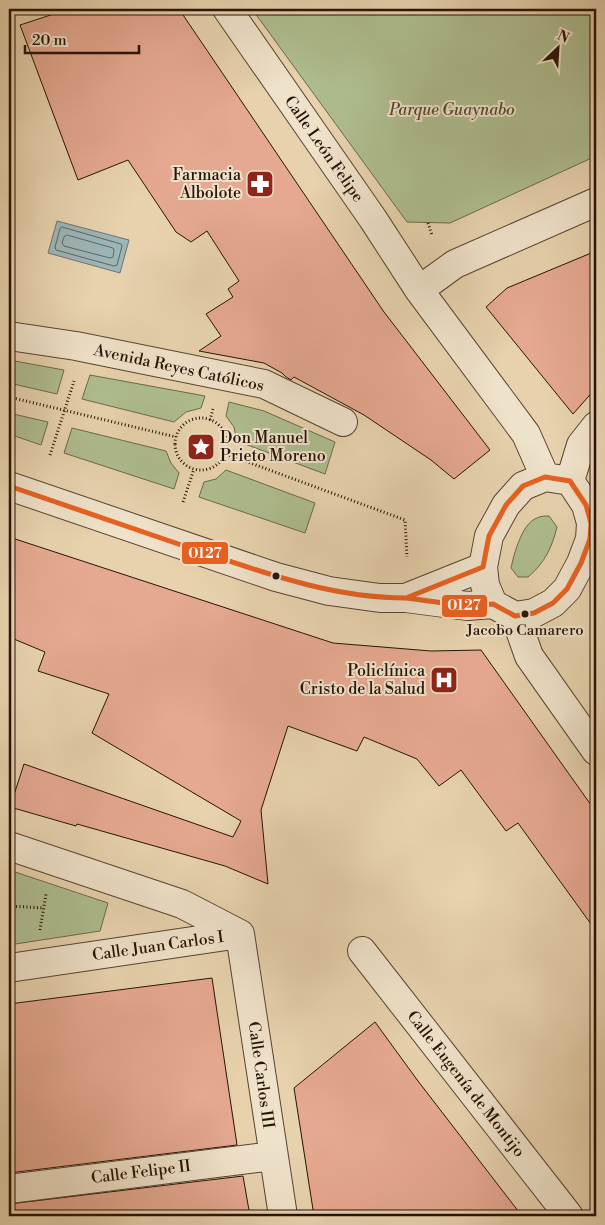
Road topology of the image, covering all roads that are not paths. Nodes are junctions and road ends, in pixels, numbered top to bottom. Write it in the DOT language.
graph roads {
  1 [pos="226,9"];
  2 [pos="596,202"];
  3 [pos="419,290"];
  4 [pos="9,336"];
  5 [pos="343,422"];
  6 [pos="596,426"];
  7 [pos="557,479"];
  8 [pos="9,486"];
  9 [pos="593,552"];
  10 [pos="483,567"];
  11 [pos="406,598"];
  12 [pos="504,610"];
  13 [pos="596,751"];
  14 [pos="9,846"];
  15 [pos="240,934"];
  16 [pos="362,951"];
  17 [pos="9,968"];
  18 [pos="273,1156"];
  19 [pos="9,1189"];
  20 [pos="283,1216"];
  21 [pos="569,1216"];
  1 -- 3 [label="street, Calle León Felipe"];
  2 -- 3 [label="street"];
  3 -- 7 [label="street, Calle León Felipe"];
  4 -- 5 [label="street, Avenida Reyes Católicos"];
  6 -- 7 [label="street"];
  7 -- 9 [label="street"];
  7 -- 10 [label="street"];
  8 -- 11 [label="street"];
  9 -- 12 [label="street"];
  10 -- 11 [label="street"];
  10 -- 12 [label="street"];
  11 -- 12 [label="street"];
  12 -- 13 [label="street"];
  14 -- 15 [label="street, Calle Juan Carlos I"];
  15 -- 17 [label="street, Calle Juan Carlos I"];
  15 -- 18 [label="street, Calle Carlos III"];
  16 -- 21 [label="street, Calle Eugenía de Montijo"];
  18 -- 19 [label="street, Calle Felipe II"];
  18 -- 20 [label="street, Calle Carlos III"];
}
